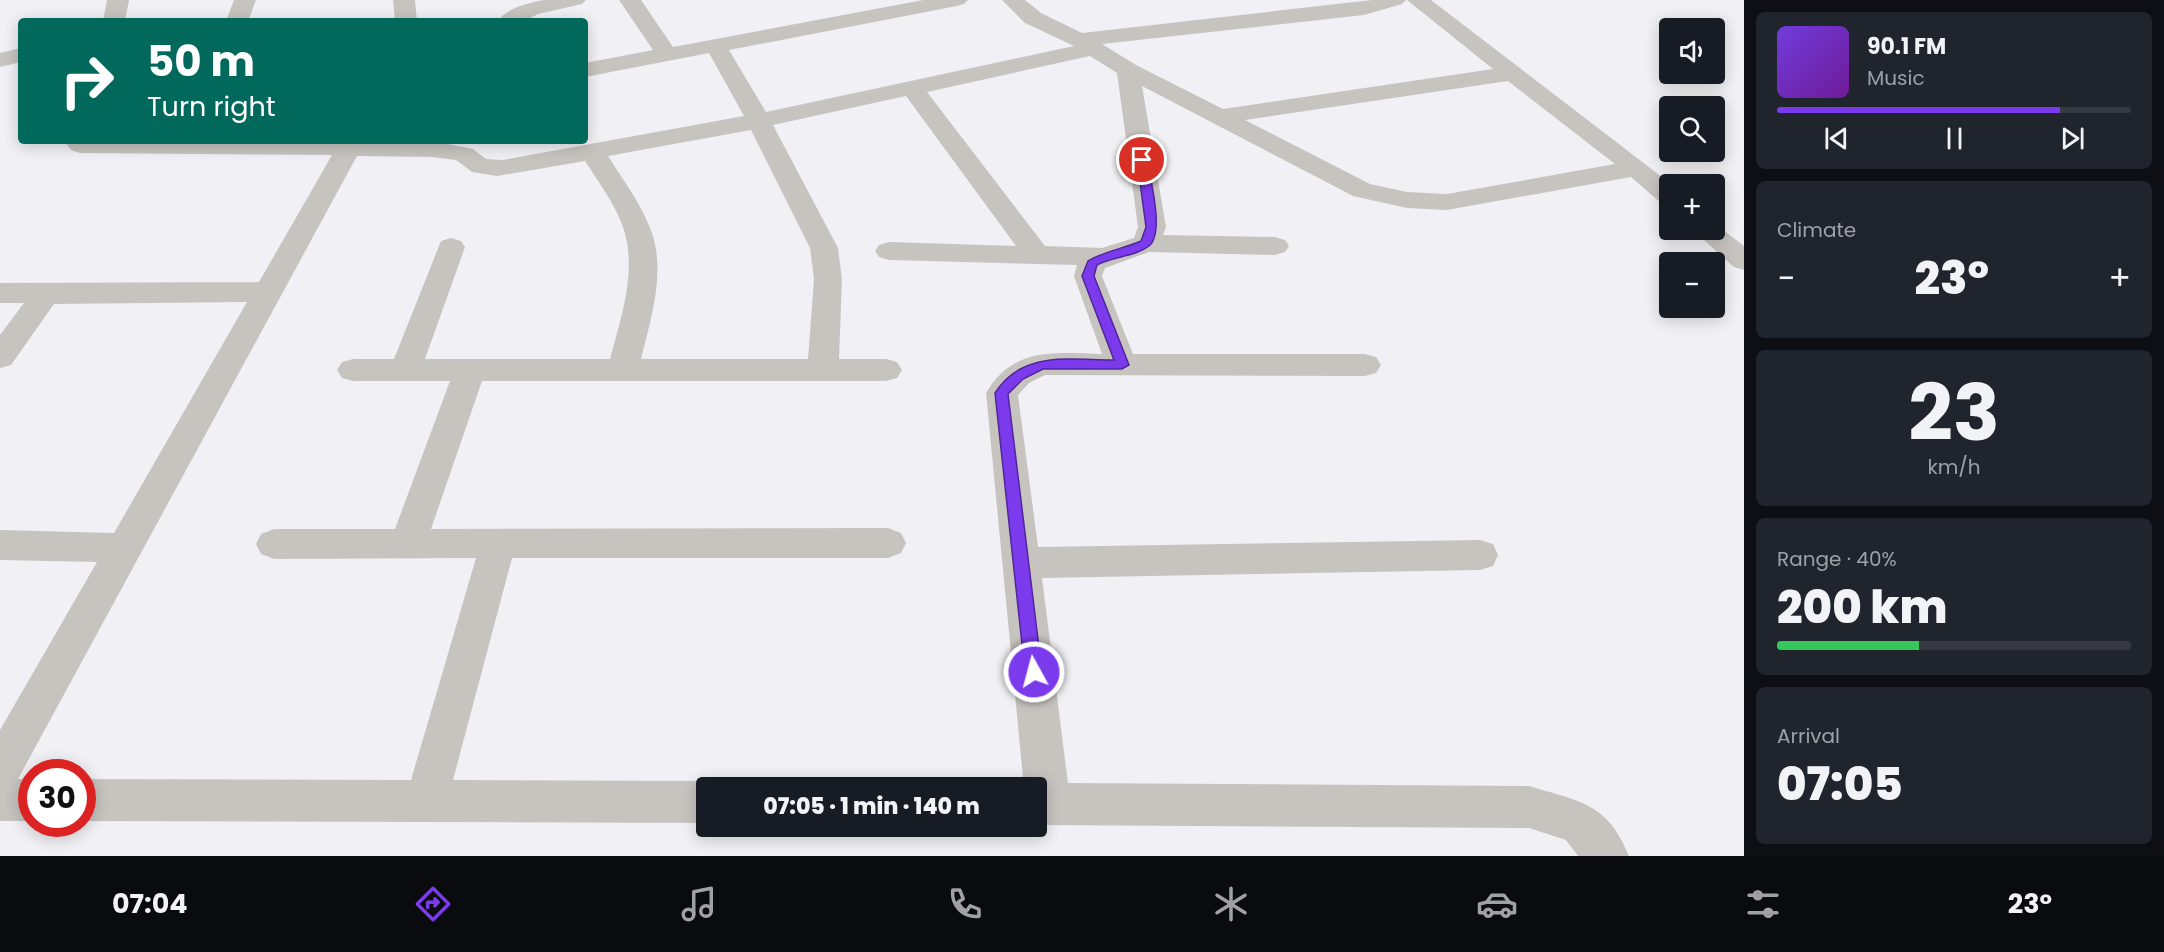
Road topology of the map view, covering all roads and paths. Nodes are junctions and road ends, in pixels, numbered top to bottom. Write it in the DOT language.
graph roads {
  1 [pos="118,0"];
  2 [pos="245,0"];
  3 [pos="404,0"];
  4 [pos="575,0"];
  5 [pos="630,0"];
  6 [pos="957,0"];
  7 [pos="1013,0"];
  8 [pos="1395,0"];
  9 [pos="1418,0"];
  10 [pos="115,18"];
  11 [pos="238,18"];
  12 [pos="406,18"];
  13 [pos="515,18"];
  14 [pos="715,45"];
  15 [pos="1085,45"];
  16 [pos="667,54"];
  17 [pos="18,57"];
  18 [pos="0,60"];
  19 [pos="588,69"];
  20 [pos="1128,70"];
  21 [pos="1512,73"];
  22 [pos="911,87"];
  23 [pos="1219,117"];
  24 [pos="759,121"];
  25 [pos="188,144"];
  26 [pos="351,144"];
  27 [pos="80,145"];
  28 [pos="592,152"];
  29 [pos="1635,168"];
  30 [pos="1659,188"];
  31 [pos="1719,240"];
  32 [pos="1146,243"];
  33 [pos="451,246"];
  34 [pos="1275,246"];
  35 [pos="889,251"];
  36 [pos="1037,255"];
  37 [pos="1103,256"];
  38 [pos="1744,261"];
  39 [pos="267,292"];
  40 [pos="0,293"];
  41 [pos="46,294"];
  42 [pos="0,357"];
  43 [pos="1365,364"];
  44 [pos="1122,365"];
  45 [pos="353,370"];
  46 [pos="405,370"];
  47 [pos="470,370"];
  48 [pos="623,370"];
  49 [pos="823,370"];
  50 [pos="886,370"];
  51 [pos="888,543"];
  52 [pos="274,544"];
  53 [pos="408,544"];
  54 [pos="498,544"];
  55 [pos="0,545"];
  56 [pos="124,548"];
  57 [pos="1480,555"];
  58 [pos="1021,562"];
  59 [pos="0,770"];
  60 [pos="1041,777"];
  61 [pos="0,800"];
  62 [pos="18,800"];
  63 [pos="96,800"];
  64 [pos="426,801"];
  65 [pos="696,802"];
  66 [pos="1047,804"];
  67 [pos="1607,856"];
  1 -- 10 [label="street"];
  2 -- 11 [label="street"];
  3 -- 12 [label="street"];
  4 -- 13 [label="street"];
  5 -- 16 [label="street"];
  6 -- 14 [label="street"];
  7 -- 15 [label="street"];
  8 -- 15 [label="street"];
  9 -- 21 [label="street"];
  14 -- 16 [label="street"];
  14 -- 24 [label="street"];
  15 -- 20 [label="street"];
  15 -- 22 [label="street"];
  16 -- 19 [label="street"];
  17 -- 18 [label="street"];
  20 -- 23 [label="street"];
  20 -- 32 [label="street"];
  21 -- 23 [label="street"];
  21 -- 29 [label="street"];
  22 -- 24 [label="street"];
  22 -- 36 [label="street"];
  23 -- 29 [label="street"];
  24 -- 28 [label="street"];
  24 -- 49 [label="street"];
  25 -- 26 [label="street"];
  25 -- 27 [label="street"];
  26 -- 28 [label="street"];
  26 -- 39 [label="street"];
  28 -- 48 [label="street"];
  29 -- 30 [label="street"];
  31 -- 38 [label="street"];
  32 -- 34 [label="street"];
  32 -- 37 [label="street"];
  33 -- 46 [label="street"];
  35 -- 36 [label="street"];
  36 -- 37 [label="street"];
  37 -- 44 [label="street"];
  39 -- 41 [label="street"];
  39 -- 56 [label="street"];
  40 -- 41 [label="street"];
  41 -- 42 [label="street"];
  43 -- 44 [label="street"];
  44 -- 58 [label="street"];
  45 -- 46 [label="street"];
  46 -- 47 [label="street"];
  47 -- 48 [label="street"];
  47 -- 53 [label="street"];
  48 -- 49 [label="street"];
  49 -- 50 [label="street"];
  51 -- 54 [label="street"];
  52 -- 53 [label="street"];
  53 -- 54 [label="street"];
  54 -- 64 [label="street"];
  55 -- 56 [label="street"];
  56 -- 59 [label="street"];
  57 -- 58 [label="street"];
  58 -- 60 [label="street"];
  61 -- 62 [label="street"];
  63 -- 64 [label="street"];
  64 -- 65 [label="street"];
  66 -- 67 [label="street"];
}
